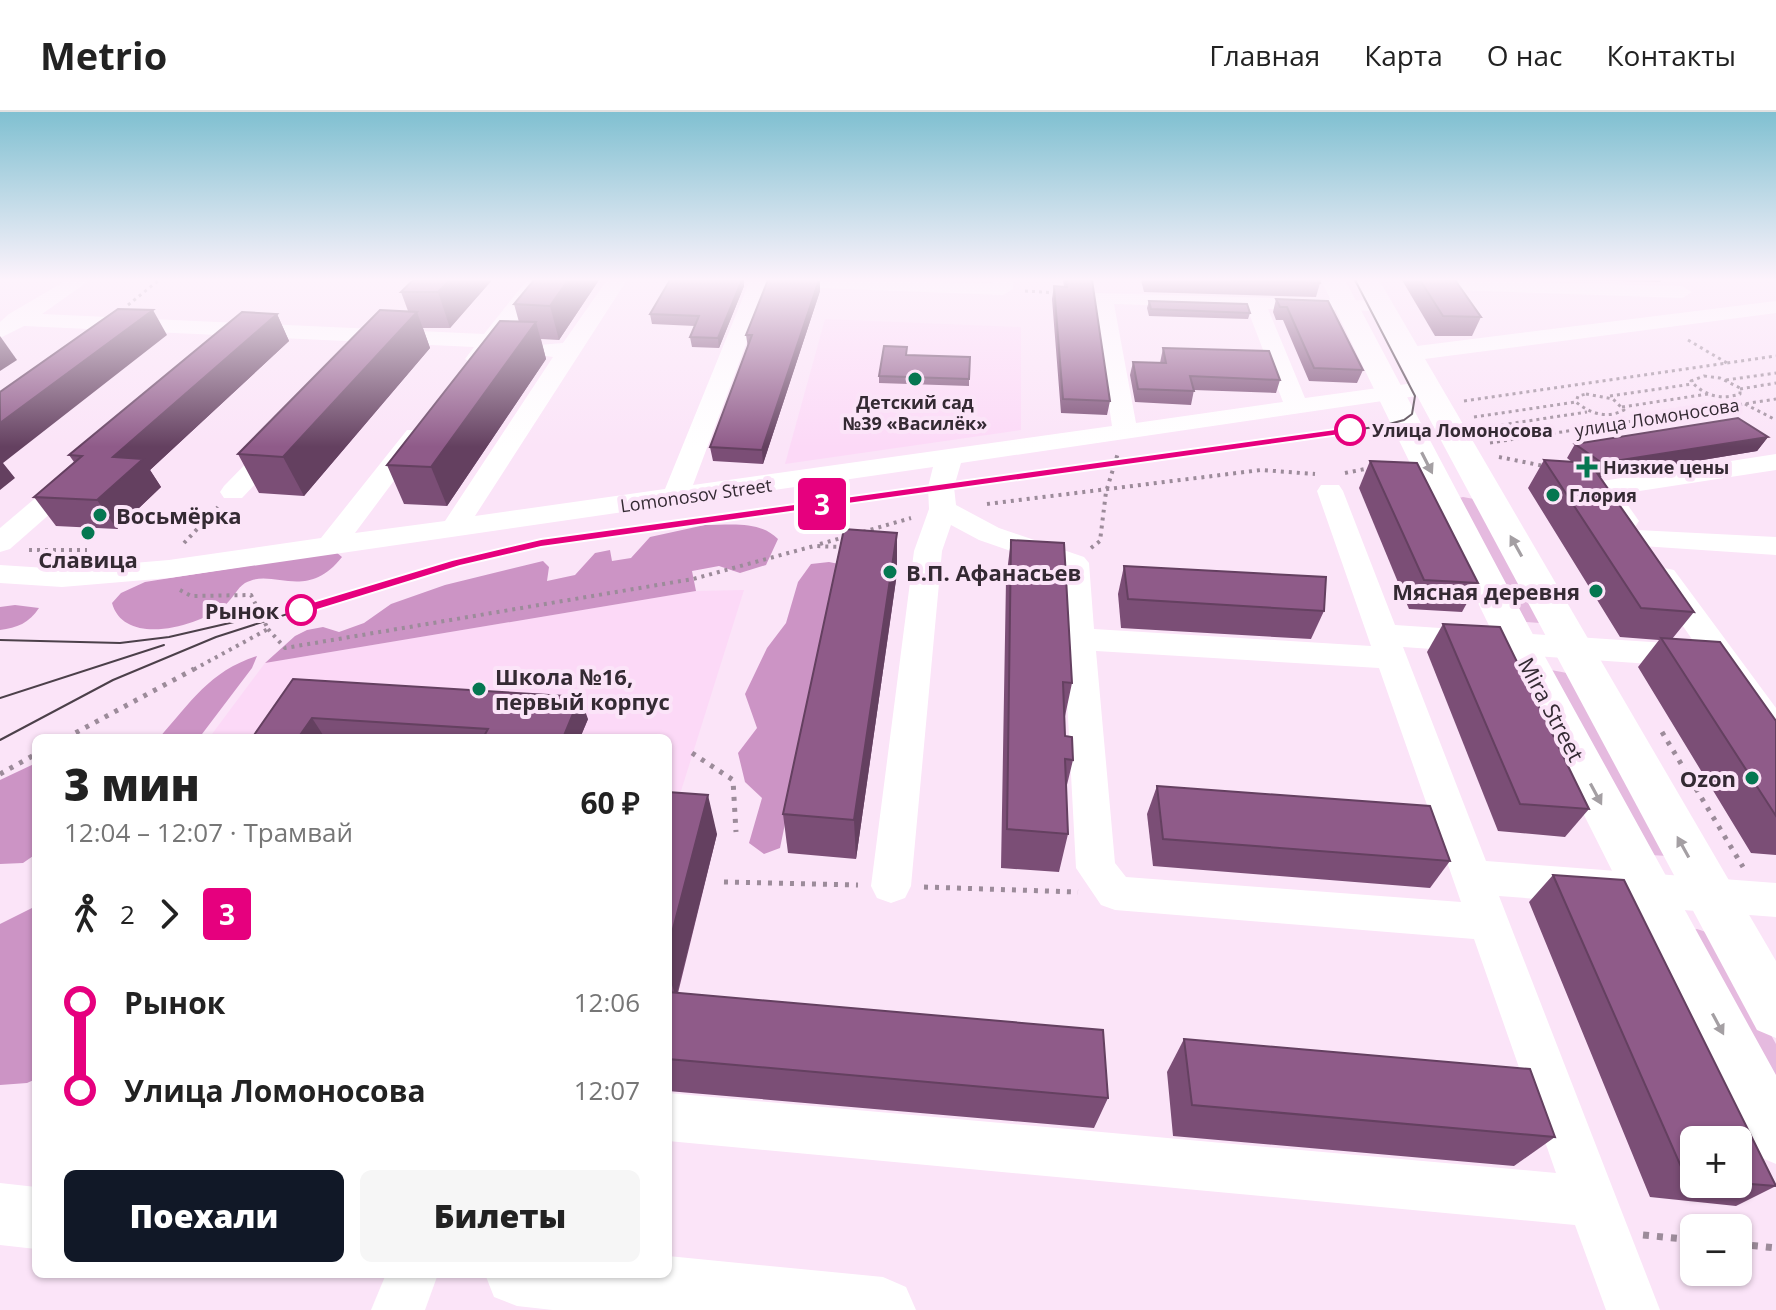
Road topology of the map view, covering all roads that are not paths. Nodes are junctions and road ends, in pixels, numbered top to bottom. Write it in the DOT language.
graph roads {
  1 [pos="110,336"];
  2 [pos="241,336"];
  3 [pos="383,336"];
  4 [pos="509,336"];
  5 [pos="579,336"];
  6 [pos="738,336"];
  7 [pos="1109,336"];
  8 [pos="1269,336"];
  9 [pos="1376,336"];
  10 [pos="1398,336"];
  11 [pos="1489,336"];
  12 [pos="1549,336"];
  13 [pos="101,342"];
  14 [pos="1494,343"];
  15 [pos="504,346"];
  16 [pos="225,350"];
  17 [pos="569,350"];
  18 [pos="362,358"];
  19 [pos="466,372"];
  20 [pos="1423,384"];
  21 [pos="1297,407"];
  22 [pos="427,422"];
  23 [pos="297,425"];
  24 [pos="1125,432"];
  25 [pos="949,458"];
  26 [pos="95,462"];
  27 [pos="1776,462"];
  28 [pos="1331,483"];
  29 [pos="233,492"];
  30 [pos="675,498"];
  31 [pos="943,509"];
  32 [pos="452,531"];
  33 [pos="1637,539"];
  34 [pos="0,543"];
  35 [pos="331,545"];
  36 [pos="1776,546"];
  37 [pos="0,574"];
  38 [pos="1080,639"];
  39 [pos="1518,644"];
  40 [pos="1387,647"];
  41 [pos="1572,648"];
  42 [pos="1722,658"];
  43 [pos="1776,734"];
  44 [pos="1472,877"];
  45 [pos="891,886"];
  46 [pos="1647,890"];
  47 [pos="1710,895"];
  48 [pos="1776,900"];
  49 [pos="1489,922"];
  50 [pos="1776,1012"];
  51 [pos="672,1117"];
  52 [pos="1776,1134"];
  53 [pos="1591,1201"];
  54 [pos="0,1214"];
  55 [pos="32,1218"];
  56 [pos="410,1278"];
  57 [pos="565,1278"];
  58 [pos="398,1310"];
  59 [pos="881,1310"];
  60 [pos="1633,1310"];
  1 -- 13 [label="street"];
  2 -- 16 [label="street"];
  3 -- 15 [label="street"];
  3 -- 18 [label="street"];
  4 -- 15 [label="street"];
  5 -- 17 [label="street"];
  6 -- 30 [label="street"];
  7 -- 24 [label="street"];
  8 -- 21 [label="street"];
  9 -- 20 [label="main road, Mira Street"];
  10 -- 20 [label="main road, Mira Street"];
  11 -- 14 [label="street"];
  12 -- 14 [label="street, Lomonosov Street"];
  14 -- 20 [label="street, Lomonosov Street"];
  15 -- 17 [label="street"];
  15 -- 19 [label="street"];
  17 -- 32 [label="street"];
  20 -- 21 [label="street, Lomonosov Street"];
  20 -- 39 [label="main road, Mira Street, one-way"];
  41 -- 20 [label="main road, Mira Street, one-way"];
  21 -- 24 [label="street, Lomonosov Street"];
  22 -- 35 [label="street"];
  23 -- 29 [label="street"];
  24 -- 25 [label="street, Lomonosov Street"];
  25 -- 30 [label="street, Lomonosov Street"];
  25 -- 31 [label="street"];
  26 -- 34 [label="street"];
  27 -- 33 [label="street"];
  28 -- 40 [label="street"];
  30 -- 32 [label="street, Lomonosov Street"];
  31 -- 38 [label="street"];
  31 -- 45 [label="street"];
  32 -- 35 [label="street, Lomonosov Street"];
  33 -- 36 [label="street"];
  33 -- 42 [label="street"];
  35 -- 37 [label="street, Lomonosov Street"];
  38 -- 40 [label="street"];
  38 -- 49 [label="street"];
  39 -- 40 [label="street"];
  39 -- 41 [label="street"];
  39 -- 46 [label="main road, Mira Street, one-way"];
  40 -- 44 [label="street"];
  41 -- 42 [label="street"];
  47 -- 41 [label="main road, Mira Street, one-way"];
  42 -- 43 [label="street"];
  44 -- 46 [label="street"];
  44 -- 49 [label="street"];
  46 -- 47 [label="street"];
  46 -- 52 [label="main road, Mira Street, one-way"];
  47 -- 48 [label="street"];
  47 -- 50 [label="main road, Mira Street"];
  49 -- 53 [label="street"];
  51 -- 53 [label="street"];
  53 -- 60 [label="street"];
  54 -- 55 [label="main road"];
  56 -- 58 [label="street"];
  57 -- 59 [label="main road"];
}
